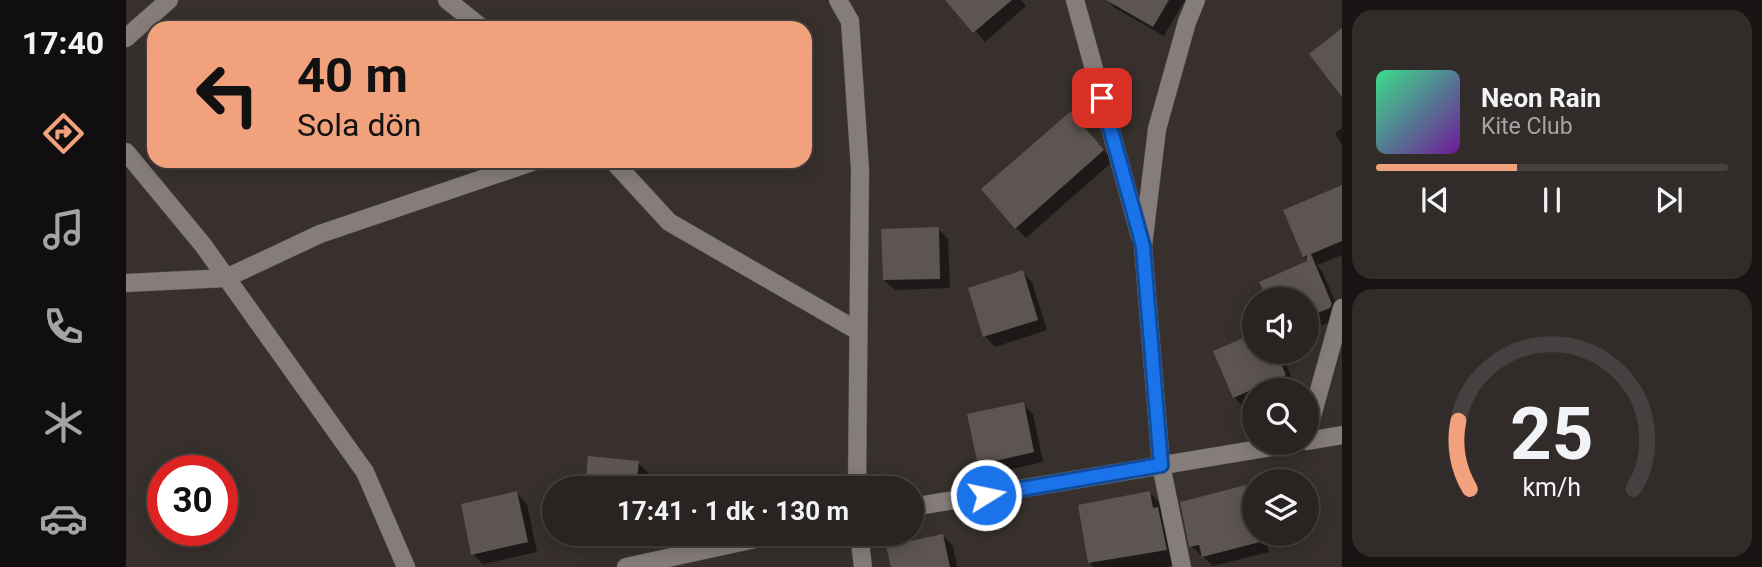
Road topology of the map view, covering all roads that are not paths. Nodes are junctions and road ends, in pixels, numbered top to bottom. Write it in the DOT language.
graph roads {
  1 [pos="169,0"];
  2 [pos="447,0"];
  3 [pos="838,0"];
  4 [pos="1075,0"];
  5 [pos="1196,0"];
  6 [pos="472,21"];
  7 [pos="126,38"];
  8 [pos="126,152"];
  9 [pos="514,168"];
  10 [pos="620,168"];
  11 [pos="1143,246"];
  12 [pos="226,278"];
  13 [pos="126,283"];
  14 [pos="1342,308"];
  15 [pos="859,331"];
  16 [pos="1319,391"];
  17 [pos="1342,435"];
  18 [pos="1319,439"];
  19 [pos="1242,452"];
  20 [pos="1161,465"];
  21 [pos="857,476"];
  22 [pos="924,505"];
  23 [pos="723,546"];
  24 [pos="860,546"];
  25 [pos="405,567"];
  26 [pos="626,567"];
  27 [pos="863,567"];
  28 [pos="1182,567"];
  1 -- 7 [label="street"];
  2 -- 6 [label="street"];
  3 -- 15 [label="street"];
  4 -- 11 [label="street"];
  5 -- 11 [label="street"];
  8 -- 12 [label="street"];
  9 -- 12 [label="street"];
  10 -- 15 [label="street"];
  11 -- 20 [label="street"];
  12 -- 13 [label="street"];
  12 -- 25 [label="street"];
  14 -- 16 [label="street"];
  15 -- 21 [label="street"];
  17 -- 18 [label="street"];
  19 -- 20 [label="street"];
  20 -- 22 [label="street"];
  20 -- 28 [label="street"];
  23 -- 26 [label="street"];
  24 -- 27 [label="street"];
}
